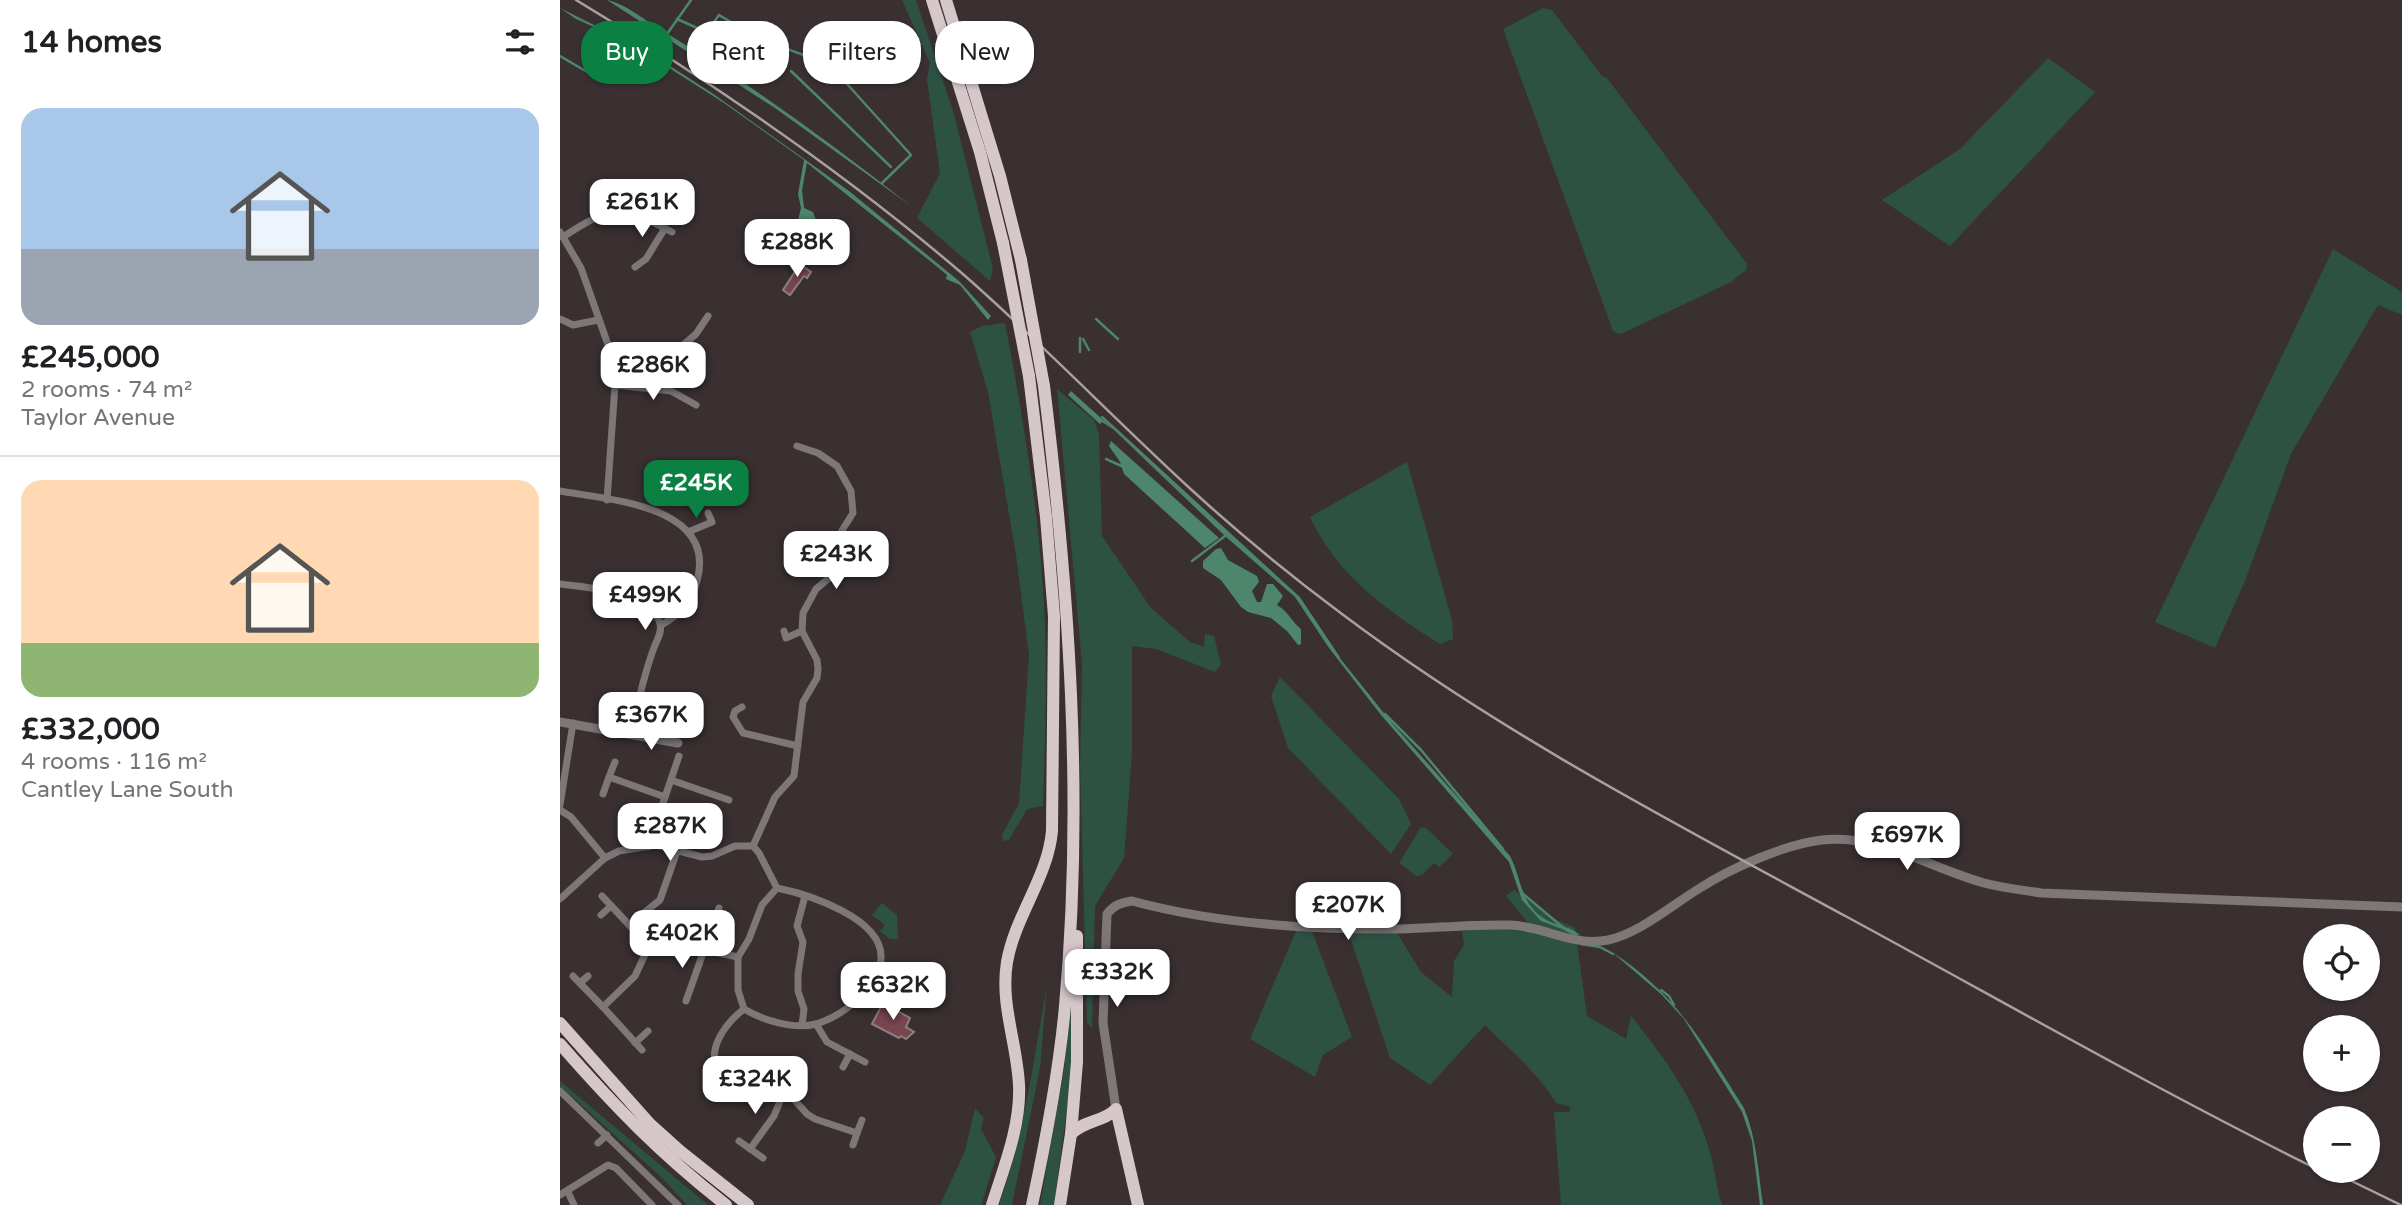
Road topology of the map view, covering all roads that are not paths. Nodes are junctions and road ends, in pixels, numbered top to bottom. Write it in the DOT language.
graph roads {
  1 [pos="932,0"];
  2 [pos="946,0"];
  3 [pos="562,235"];
  4 [pos="645,272"];
  5 [pos="560,319"];
  6 [pos="597,320"];
  7 [pos="712,328"];
  8 [pos="615,385"];
  9 [pos="656,388"];
  10 [pos="688,401"];
  11 [pos="696,405"];
  12 [pos="684,408"];
  13 [pos="797,446"];
  14 [pos="560,491"];
  15 [pos="607,500"];
  16 [pos="708,513"];
  17 [pos="688,532"];
  18 [pos="560,584"];
  19 [pos="660,625"];
  20 [pos="803,631"];
  21 [pos="786,637"];
  22 [pos="742,706"];
  23 [pos="1072,719"];
  24 [pos="560,722"];
  25 [pos="573,723"];
  26 [pos="631,733"];
  27 [pos="678,743"];
  28 [pos="799,746"];
  29 [pos="679,756"];
  30 [pos="614,762"];
  31 [pos="609,777"];
  32 [pos="671,779"];
  33 [pos="603,794"];
  34 [pos="665,797"];
  35 [pos="729,800"];
  36 [pos="560,805"];
  37 [pos="560,810"];
  38 [pos="648,846"];
  39 [pos="752,846"];
  40 [pos="677,851"];
  41 [pos="606,858"];
  42 [pos="777,888"];
  43 [pos="602,896"];
  44 [pos="805,896"];
  45 [pos="560,899"];
  46 [pos="611,906"];
  47 [pos="2402,907"];
  48 [pos="719,908"];
  49 [pos="601,915"];
  50 [pos="629,925"];
  51 [pos="649,946"];
  52 [pos="704,950"];
  53 [pos="737,957"];
  54 [pos="573,976"];
  55 [pos="588,976"];
  56 [pos="580,983"];
  57 [pos="686,1001"];
  58 [pos="603,1007"];
  59 [pos="744,1009"];
  60 [pos="560,1023"];
  61 [pos="816,1024"];
  62 [pos="802,1025"];
  63 [pos="648,1031"];
  64 [pos="635,1042"];
  65 [pos="560,1044"];
  66 [pos="642,1050"];
  67 [pos="850,1054"];
  68 [pos="864,1062"];
  69 [pos="843,1067"];
  70 [pos="560,1090"];
  71 [pos="783,1094"];
  72 [pos="1116,1109"];
  73 [pos="862,1119"];
  74 [pos="857,1133"];
  75 [pos="1071,1134"];
  76 [pos="607,1135"];
  77 [pos="739,1141"];
  78 [pos="598,1143"];
  79 [pos="853,1145"];
  80 [pos="750,1149"];
  81 [pos="763,1158"];
  82 [pos="564,1194"];
  83 [pos="574,1205"];
  84 [pos="652,1205"];
  85 [pos="678,1205"];
  86 [pos="726,1205"];
  87 [pos="748,1205"];
  88 [pos="992,1205"];
  89 [pos="1032,1205"];
  90 [pos="1060,1205"];
  91 [pos="1138,1205"];
  1 -- 88 [label="highway, bridge"];
  2 -- 23 [label="highway, bridge"];
  3 -- 4 [label="street"];
  3 -- 6 [label="street"];
  5 -- 6 [label="street"];
  6 -- 8 [label="street"];
  7 -- 9 [label="street"];
  8 -- 9 [label="street"];
  8 -- 15 [label="street"];
  9 -- 10 [label="street"];
  10 -- 11 [label="street"];
  10 -- 12 [label="street"];
  13 -- 20 [label="street"];
  14 -- 15 [label="street"];
  15 -- 17 [label="street"];
  16 -- 17 [label="street"];
  17 -- 19 [label="street"];
  18 -- 19 [label="street"];
  19 -- 26 [label="street"];
  20 -- 21 [label="street"];
  20 -- 28 [label="street"];
  22 -- 28 [label="street"];
  23 -- 75 [label="highway"];
  23 -- 89 [label="highway"];
  24 -- 25 [label="street"];
  25 -- 26 [label="street"];
  25 -- 36 [label="street"];
  26 -- 27 [label="street"];
  28 -- 39 [label="street"];
  29 -- 32 [label="street"];
  30 -- 31 [label="street"];
  31 -- 33 [label="street"];
  31 -- 34 [label="street"];
  32 -- 34 [label="street"];
  32 -- 35 [label="street"];
  34 -- 38 [label="street"];
  37 -- 41 [label="street"];
  38 -- 40 [label="street"];
  38 -- 41 [label="street"];
  39 -- 40 [label="street"];
  39 -- 42 [label="street"];
  40 -- 50 [label="street"];
  41 -- 45 [label="street"];
  42 -- 44 [label="street"];
  42 -- 53 [label="street"];
  43 -- 46 [label="street"];
  44 -- 61 [label="street"];
  44 -- 62 [label="street"];
  46 -- 49 [label="street"];
  46 -- 50 [label="street"];
  47 -- 72 [label="street"];
  48 -- 52 [label="street"];
  50 -- 51 [label="street"];
  51 -- 52 [label="street"];
  51 -- 58 [label="street"];
  52 -- 53 [label="street"];
  52 -- 57 [label="street"];
  53 -- 59 [label="street"];
  54 -- 56 [label="street"];
  55 -- 56 [label="street"];
  56 -- 58 [label="street"];
  58 -- 64 [label="street"];
  59 -- 62 [label="street"];
  59 -- 71 [label="street"];
  60 -- 87 [label="highway"];
  61 -- 62 [label="street"];
  61 -- 67 [label="street"];
  63 -- 64 [label="street"];
  64 -- 66 [label="street"];
  65 -- 86 [label="highway"];
  67 -- 68 [label="street"];
  67 -- 69 [label="street"];
  70 -- 76 [label="street"];
  71 -- 74 [label="street"];
  71 -- 80 [label="street"];
  72 -- 75 [label="highway"];
  72 -- 91 [label="highway"];
  73 -- 74 [label="street"];
  74 -- 79 [label="street"];
  75 -- 90 [label="highway"];
  76 -- 78 [label="street"];
  76 -- 85 [label="street"];
  77 -- 80 [label="street"];
  80 -- 81 [label="street"];
  82 -- 83 [label="street"];
  82 -- 84 [label="street"];
}
